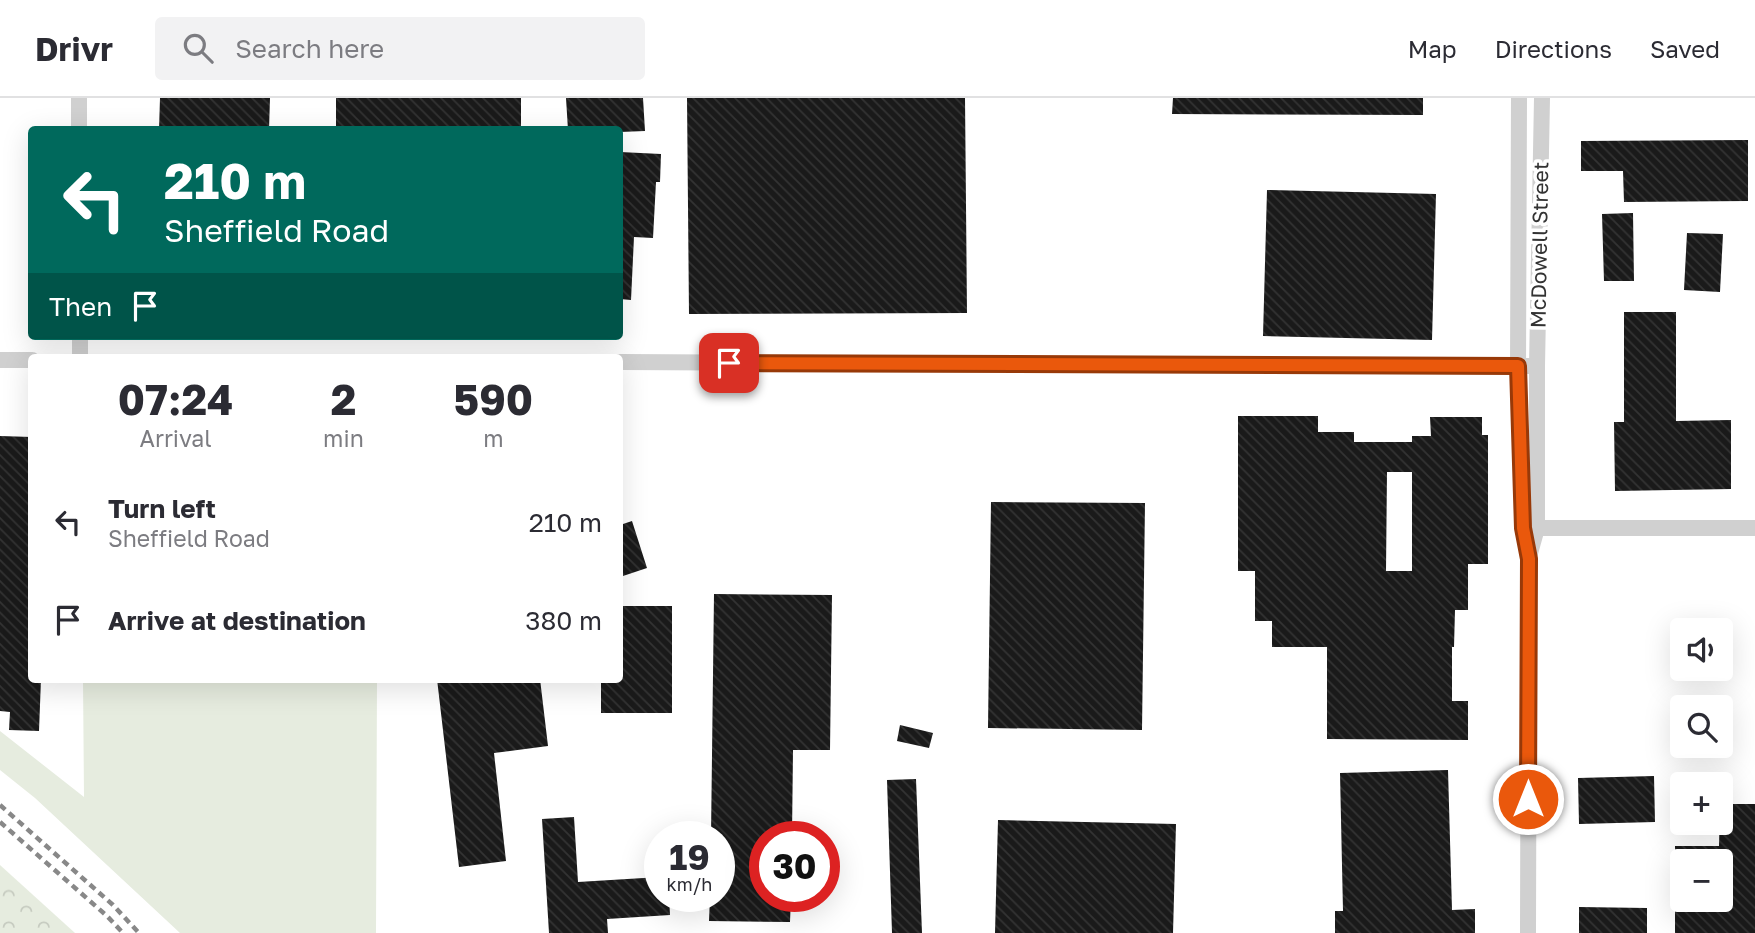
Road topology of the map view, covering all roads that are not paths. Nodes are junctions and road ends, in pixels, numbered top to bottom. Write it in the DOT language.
graph roads {
  1 [pos="79,98"];
  2 [pos="1519,98"];
  3 [pos="1542,98"];
  4 [pos="79,126"];
  5 [pos="0,360"];
  6 [pos="28,360"];
  7 [pos="623,362"];
  8 [pos="1518,366"];
  9 [pos="1537,366"];
  10 [pos="1530,528"];
  11 [pos="1755,528"];
  12 [pos="1528,933"];
  1 -- 4 [label="street"];
  2 -- 8 [label="street, McDowell Street"];
  3 -- 9 [label="street, McDowell Street"];
  5 -- 6 [label="street"];
  7 -- 8 [label="street"];
  8 -- 9 [label="street"];
  8 -- 10 [label="street, McDowell Street"];
  9 -- 10 [label="street, McDowell Street"];
  10 -- 11 [label="street"];
  10 -- 12 [label="street, McDowell Street"];
}
